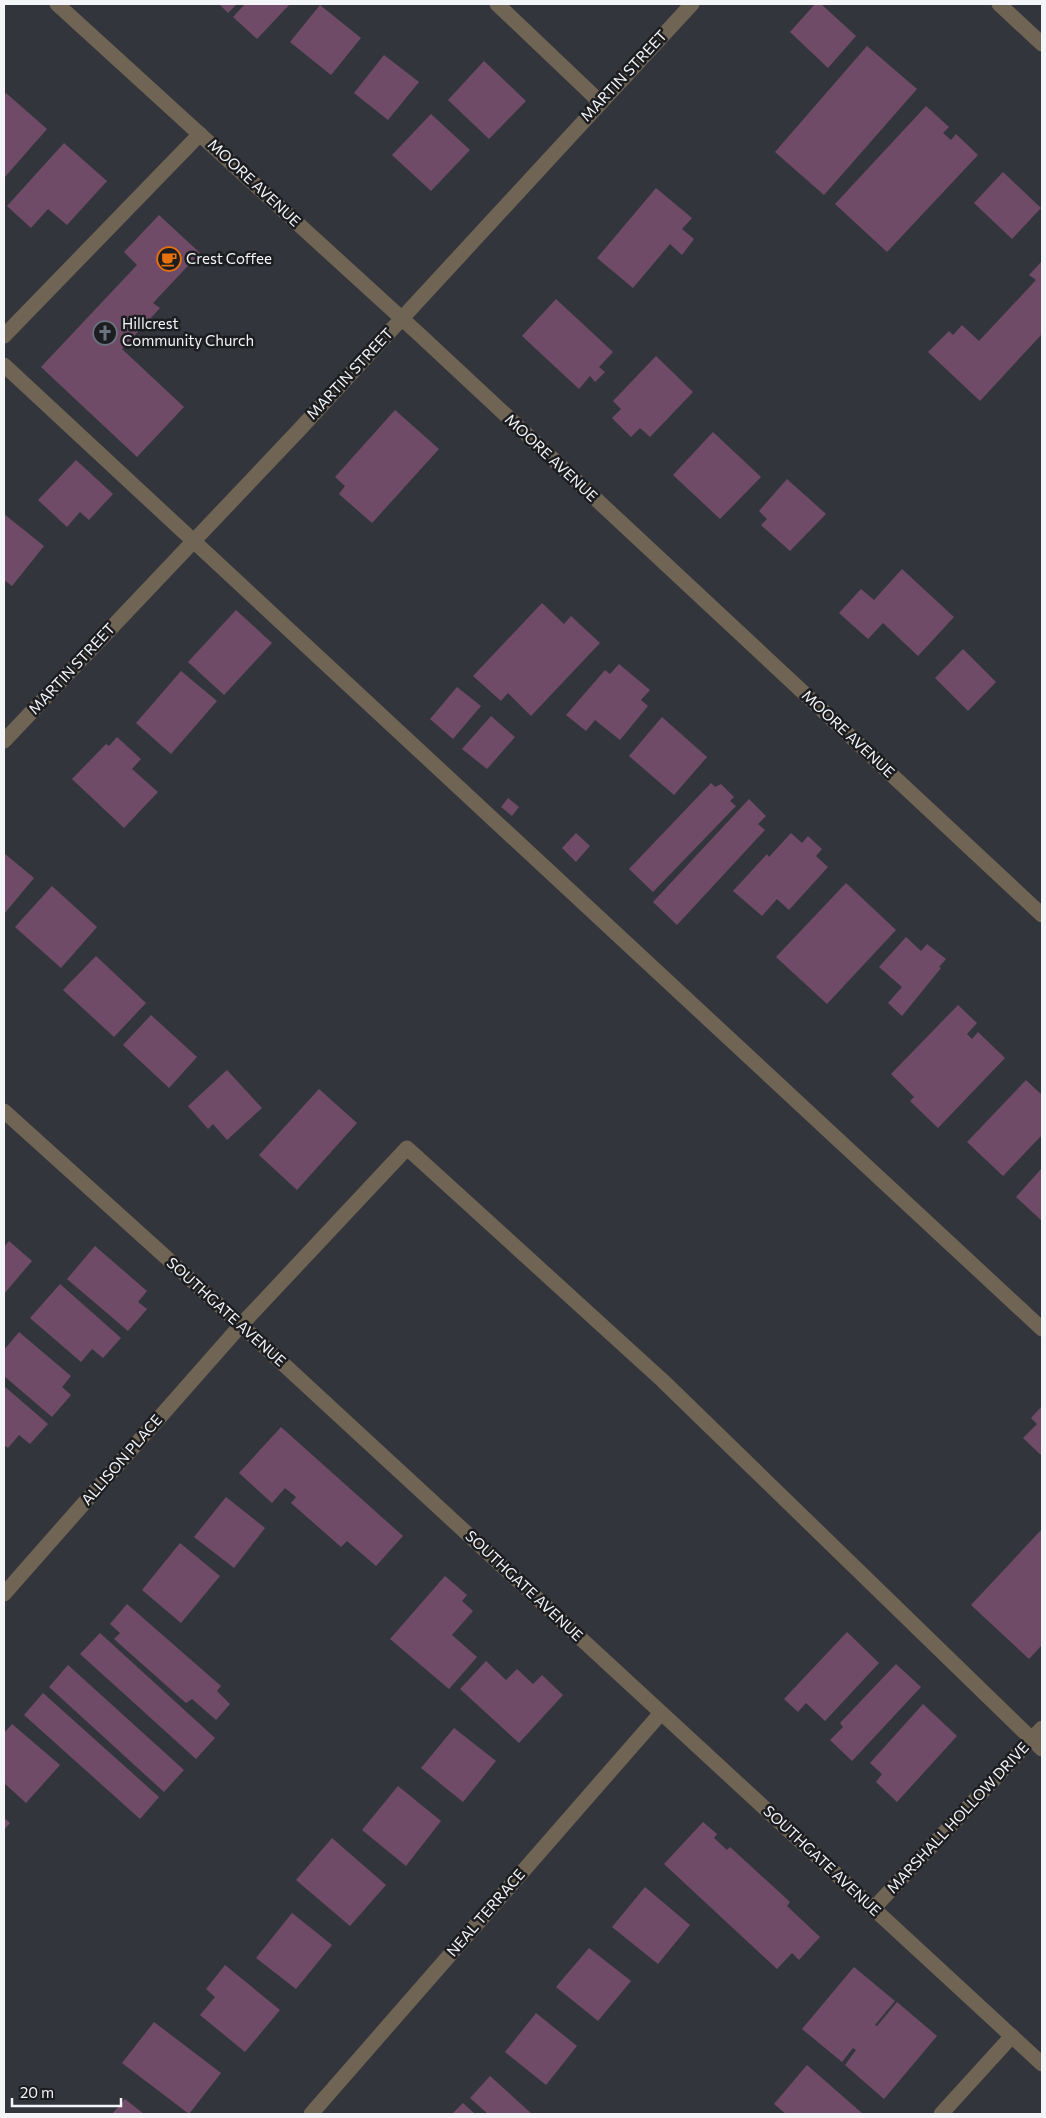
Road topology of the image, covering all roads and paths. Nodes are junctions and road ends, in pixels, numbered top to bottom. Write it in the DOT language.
graph roads {
  1 [pos="57,4"];
  2 [pos="497,4"];
  3 [pos="692,4"];
  4 [pos="999,4"];
  5 [pos="1042,44"];
  6 [pos="600,102"];
  7 [pos="200,134"];
  8 [pos="402,318"];
  9 [pos="4,336"];
  10 [pos="4,365"];
  11 [pos="193,540"];
  12 [pos="4,741"];
  13 [pos="1042,915"];
  14 [pos="4,1111"];
  15 [pos="241,1325"];
  16 [pos="1042,1328"];
  17 [pos="4,1594"];
  18 [pos="661,1713"];
  19 [pos="1042,1728"];
  20 [pos="1037,1744"];
  21 [pos="873,1909"];
  22 [pos="1012,2036"];
  23 [pos="1042,2064"];
  24 [pos="312,2114"];
  25 [pos="941,2114"];
  1 -- 7 [label="street, MOORE AVENUE"];
  2 -- 6 [label="street"];
  3 -- 6 [label="street, MARTIN STREET"];
  4 -- 5 [label="street"];
  6 -- 8 [label="street, MARTIN STREET"];
  7 -- 8 [label="street, MOORE AVENUE"];
  7 -- 9 [label="street"];
  8 -- 11 [label="street, MARTIN STREET"];
  8 -- 13 [label="street, MOORE AVENUE"];
  10 -- 11 [label="street"];
  11 -- 12 [label="street, MARTIN STREET"];
  11 -- 16 [label="street"];
  14 -- 15 [label="street, SOUTHGATE AVENUE"];
  15 -- 17 [label="street, ALLISON PLACE"];
  15 -- 18 [label="street, SOUTHGATE AVENUE"];
  15 -- 20 [label="street, ALLISON PLACE"];
  18 -- 21 [label="street, SOUTHGATE AVENUE"];
  18 -- 24 [label="street, NEAL TERRACE"];
  19 -- 20 [label="street, MARSHALL HOLLOW DRIVE"];
  20 -- 21 [label="street, MARSHALL HOLLOW DRIVE"];
  21 -- 22 [label="street, SOUTHGATE AVENUE"];
  22 -- 23 [label="street, SOUTHGATE AVENUE"];
  22 -- 25 [label="street"];
}
